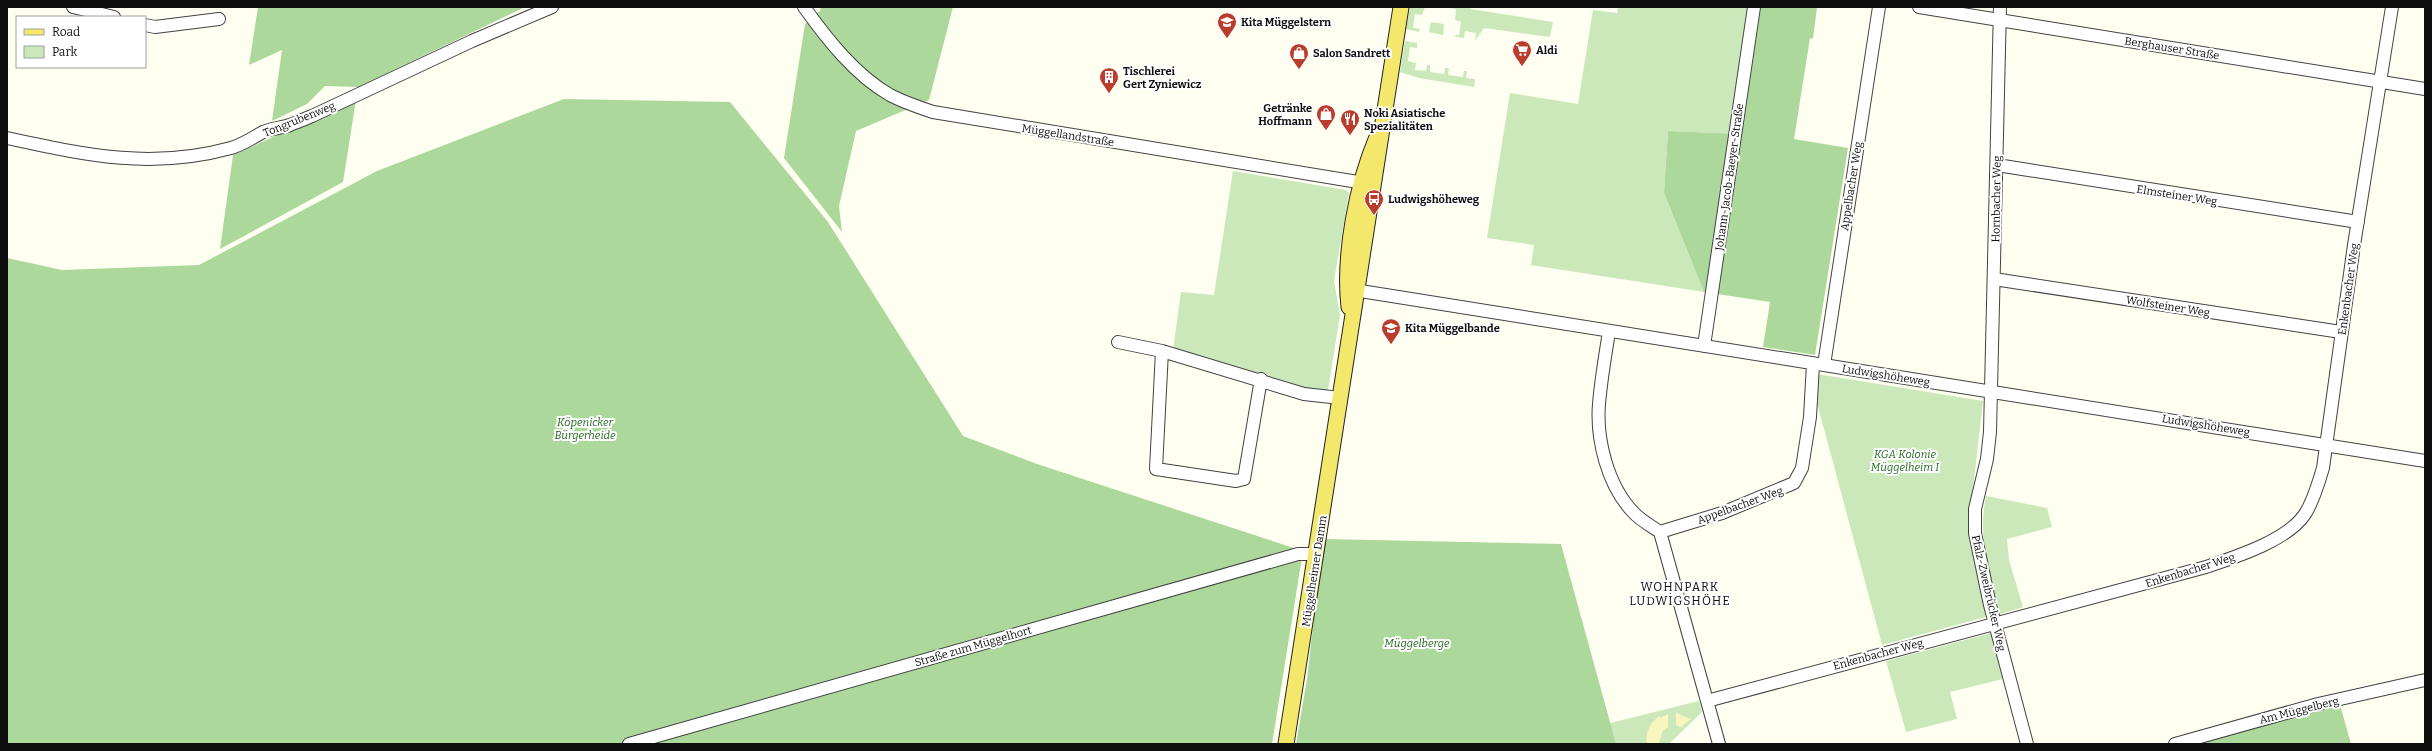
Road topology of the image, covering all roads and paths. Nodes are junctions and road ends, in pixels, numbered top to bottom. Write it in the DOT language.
graph roads {
  1 [pos="73,7"];
  2 [pos="552,7"];
  3 [pos="1401,7"];
  4 [pos="1754,7"];
  5 [pos="1879,7"];
  6 [pos="1919,7"];
  7 [pos="2000,7"];
  8 [pos="2392,7"];
  9 [pos="808,8"];
  10 [pos="110,16"];
  11 [pos="219,19"];
  12 [pos="2000,20"];
  13 [pos="146,25"];
  14 [pos="2380,82"];
  15 [pos="2425,90"];
  16 [pos="7,138"];
  17 [pos="1997,165"];
  18 [pos="1368,183"];
  19 [pos="2358,222"];
  20 [pos="1994,279"];
  21 [pos="1352,290"];
  22 [pos="1609,332"];
  23 [pos="2342,332"];
  24 [pos="1118,342"];
  25 [pos="1704,346"];
  26 [pos="1162,351"];
  27 [pos="1818,364"];
  28 [pos="1261,379"];
  29 [pos="1991,392"];
  30 [pos="1340,398"];
  31 [pos="2326,445"];
  32 [pos="2425,461"];
  33 [pos="1660,532"];
  34 [pos="1317,554"];
  35 [pos="1995,623"];
  36 [pos="2425,680"];
  37 [pos="1707,701"];
  38 [pos="629,744"];
  39 [pos="1286,744"];
  40 [pos="1719,744"];
  41 [pos="2027,744"];
  42 [pos="2175,744"];
  1 -- 10 [label="street"];
  2 -- 16 [label="street, Tongrubenweg"];
  3 -- 18 [label="main road, Müggelheimer Damm"];
  4 -- 25 [label="street, Johann-Jacob-Baeyer-Straße"];
  5 -- 27 [label="street, Appelbacher Weg"];
  6 -- 12 [label="street, Berghauser Straße"];
  7 -- 12 [label="street, Hornbacher Weg"];
  8 -- 14 [label="street, Enkenbacher Weg"];
  9 -- 18 [label="street, Müggellandstraße"];
  11 -- 13 [label="street"];
  12 -- 14 [label="street, Berghauser Straße"];
  12 -- 17 [label="street, Hornbacher Weg"];
  14 -- 15 [label="street, Berghauser Straße"];
  14 -- 19 [label="street, Enkenbacher Weg"];
  17 -- 19 [label="street, Elmsteiner Weg"];
  17 -- 20 [label="street, Hornbacher Weg"];
  18 -- 21 [label="main road, Müggelheimer Damm"];
  19 -- 23 [label="street, Enkenbacher Weg"];
  20 -- 23 [label="street, Wolfsteiner Weg"];
  20 -- 29 [label="street, Hornbacher Weg"];
  21 -- 22 [label="street, Ludwigshöheweg"];
  21 -- 30 [label="main road, Müggelheimer Damm"];
  22 -- 25 [label="street, Ludwigshöheweg"];
  22 -- 33 [label="street"];
  23 -- 31 [label="street, Enkenbacher Weg"];
  24 -- 26 [label="street"];
  25 -- 27 [label="street, Ludwigshöheweg"];
  26 -- 28 [label="street"];
  26 -- 28 [label="street"];
  27 -- 29 [label="street, Ludwigshöheweg"];
  27 -- 33 [label="street, Appelbacher Weg"];
  28 -- 30 [label="street"];
  29 -- 31 [label="street, Ludwigshöheweg"];
  29 -- 35 [label="street, Pfalz-Zweibrücker Weg"];
  30 -- 34 [label="main road, Müggelheimer Damm"];
  31 -- 32 [label="street, Ludwigshöheweg"];
  31 -- 35 [label="street, Enkenbacher Weg"];
  33 -- 37 [label="street"];
  34 -- 38 [label="street, Straße zum Müggelhort"];
  34 -- 39 [label="main road, Müggelheimer Damm"];
  35 -- 37 [label="street, Enkenbacher Weg"];
  35 -- 41 [label="street, Pfalz-Zweibrücker Weg"];
  36 -- 42 [label="street, Am Müggelberg"];
  37 -- 40 [label="street"];
}
